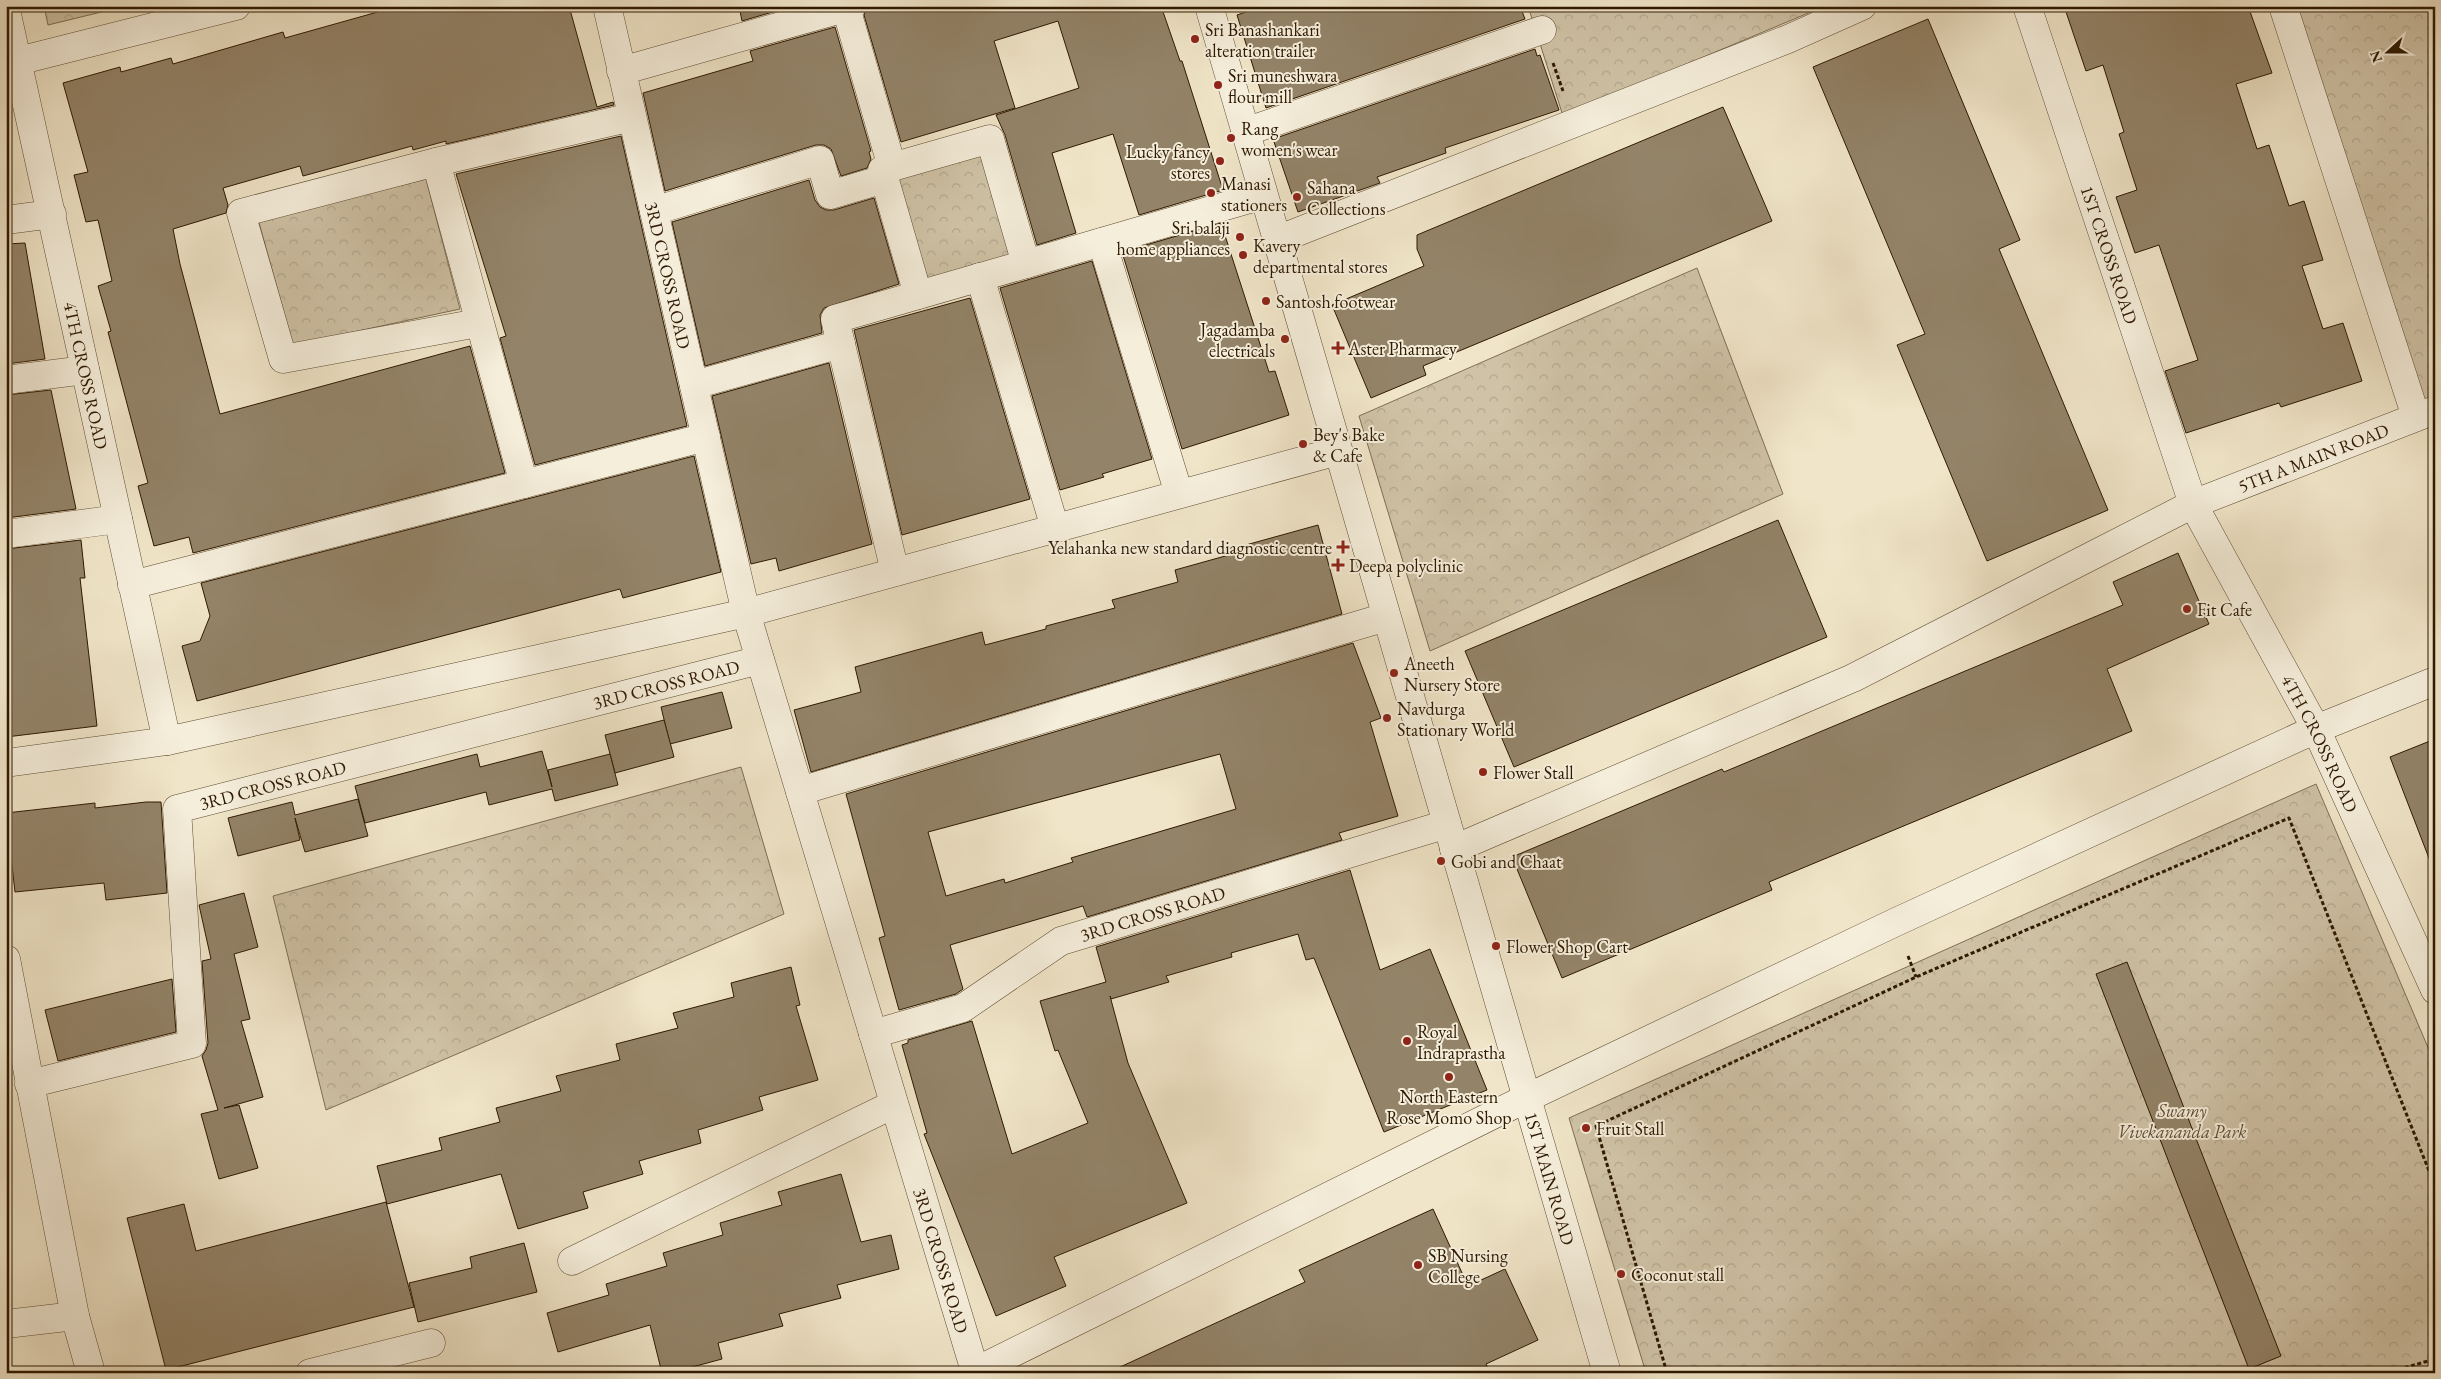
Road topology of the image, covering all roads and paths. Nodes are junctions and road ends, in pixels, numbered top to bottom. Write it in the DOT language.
graph roads {
  1 [pos="236,6"];
  2 [pos="607,6"];
  3 [pos="1209,6"];
  4 [pos="1862,6"];
  5 [pos="2027,6"];
  6 [pos="2283,6"];
  7 [pos="849,7"];
  8 [pos="6,10"];
  9 [pos="1542,30"];
  10 [pos="12,63"];
  11 [pos="621,71"];
  12 [pos="632,117"];
  13 [pos="1245,132"];
  14 [pos="436,162"];
  15 [pos="888,173"];
  16 [pos="1264,195"];
  17 [pos="654,211"];
  18 [pos="52,214"];
  19 [pos="6,220"];
  20 [pos="1277,240"];
  21 [pos="1102,242"];
  22 [pos="1026,264"];
  23 [pos="980,277"];
  24 [pos="918,295"];
  25 [pos="478,323"];
  26 [pos="841,344"];
  27 [pos="86,370"];
  28 [pos="6,380"];
  29 [pos="694,385"];
  30 [pos="2425,414"];
  31 [pos="706,437"];
  32 [pos="1338,451"];
  33 [pos="524,484"];
  34 [pos="1179,494"];
  35 [pos="2193,504"];
  36 [pos="118,519"];
  37 [pos="1055,528"];
  38 [pos="6,534"];
  39 [pos="895,572"];
  40 [pos="132,585"];
  41 [pos="746,613"];
  42 [pos="1386,617"];
  43 [pos="760,660"];
  44 [pos="2435,681"];
  45 [pos="2316,729"];
  46 [pos="167,740"];
  47 [pos="6,763"];
  48 [pos="800,791"];
  49 [pos="1450,836"];
  50 [pos="6,959"];
  51 [pos="2435,990"];
  52 [pos="873,1034"];
  53 [pos="29,1084"];
  54 [pos="1526,1098"];
  55 [pos="894,1104"];
  56 [pos="2435,1186"];
  57 [pos="572,1260"];
  58 [pos="75,1316"];
  59 [pos="6,1324"];
  60 [pos="431,1343"];
  61 [pos="2435,1359"];
  62 [pos="974,1372"];
  63 [pos="91,1373"];
  64 [pos="310,1373"];
  65 [pos="1607,1373"];
  66 [pos="1667,1373"];
  67 [pos="2386,1373"];
  1 -- 10 [label="street"];
  2 -- 11 [label="street, 3RD CROSS ROAD"];
  3 -- 13 [label="street, 1ST MAIN ROAD"];
  4 -- 20 [label="street"];
  5 -- 35 [label="street, 1ST CROSS ROAD"];
  6 -- 30 [label="street"];
  7 -- 11 [label="street"];
  7 -- 15 [label="street"];
  8 -- 10 [label="street, 4TH CROSS ROAD"];
  9 -- 13 [label="street"];
  10 -- 18 [label="street, 4TH CROSS ROAD"];
  11 -- 12 [label="street, 3RD CROSS ROAD"];
  12 -- 14 [label="street"];
  12 -- 17 [label="street, 3RD CROSS ROAD"];
  13 -- 16 [label="street, 1ST MAIN ROAD"];
  14 -- 25 [label="street"];
  14 -- 25 [label="street"];
  15 -- 17 [label="street"];
  15 -- 22 [label="street"];
  15 -- 24 [label="street"];
  16 -- 20 [label="street, 1ST MAIN ROAD"];
  16 -- 21 [label="street"];
  17 -- 29 [label="street, 3RD CROSS ROAD"];
  18 -- 19 [label="street"];
  18 -- 27 [label="street, 4TH CROSS ROAD"];
  20 -- 32 [label="street, 1ST MAIN ROAD"];
  21 -- 22 [label="street"];
  21 -- 34 [label="street"];
  22 -- 23 [label="street"];
  23 -- 24 [label="street"];
  23 -- 37 [label="street"];
  24 -- 26 [label="street"];
  25 -- 33 [label="street"];
  26 -- 29 [label="street"];
  26 -- 39 [label="street"];
  27 -- 28 [label="street"];
  27 -- 36 [label="street, 4TH CROSS ROAD"];
  29 -- 31 [label="street, 3RD CROSS ROAD"];
  30 -- 35 [label="street, 5TH A MAIN ROAD"];
  31 -- 33 [label="street"];
  31 -- 41 [label="street, 3RD CROSS ROAD"];
  32 -- 34 [label="street"];
  32 -- 42 [label="street, 1ST MAIN ROAD"];
  33 -- 40 [label="street"];
  34 -- 37 [label="street"];
  35 -- 45 [label="street, 4TH CROSS ROAD"];
  35 -- 49 [label="street, 5TH A MAIN ROAD"];
  36 -- 38 [label="street"];
  36 -- 40 [label="street, 4TH CROSS ROAD"];
  37 -- 39 [label="street"];
  39 -- 41 [label="street"];
  40 -- 46 [label="street, 4TH CROSS ROAD"];
  41 -- 43 [label="street, 3RD CROSS ROAD"];
  41 -- 46 [label="street"];
  42 -- 48 [label="street"];
  42 -- 49 [label="street, 1ST MAIN ROAD"];
  43 -- 48 [label="street, 3RD CROSS ROAD"];
  43 -- 53 [label="street, 3RD CROSS ROAD"];
  44 -- 45 [label="street"];
  45 -- 51 [label="street, 4TH CROSS ROAD"];
  45 -- 54 [label="street"];
  46 -- 47 [label="street"];
  48 -- 52 [label="street, 3RD CROSS ROAD"];
  49 -- 52 [label="street, 3RD CROSS ROAD"];
  49 -- 54 [label="street, 1ST MAIN ROAD"];
  50 -- 53 [label="street"];
  52 -- 55 [label="street, 3RD CROSS ROAD"];
  53 -- 58 [label="street"];
  54 -- 62 [label="street"];
  54 -- 65 [label="street, 1ST MAIN ROAD"];
  55 -- 57 [label="street"];
  55 -- 62 [label="street, 3RD CROSS ROAD"];
  56 -- 66 [label="path"];
  58 -- 59 [label="street"];
  58 -- 63 [label="street"];
  60 -- 64 [label="street"];
  61 -- 67 [label="path"];
}
